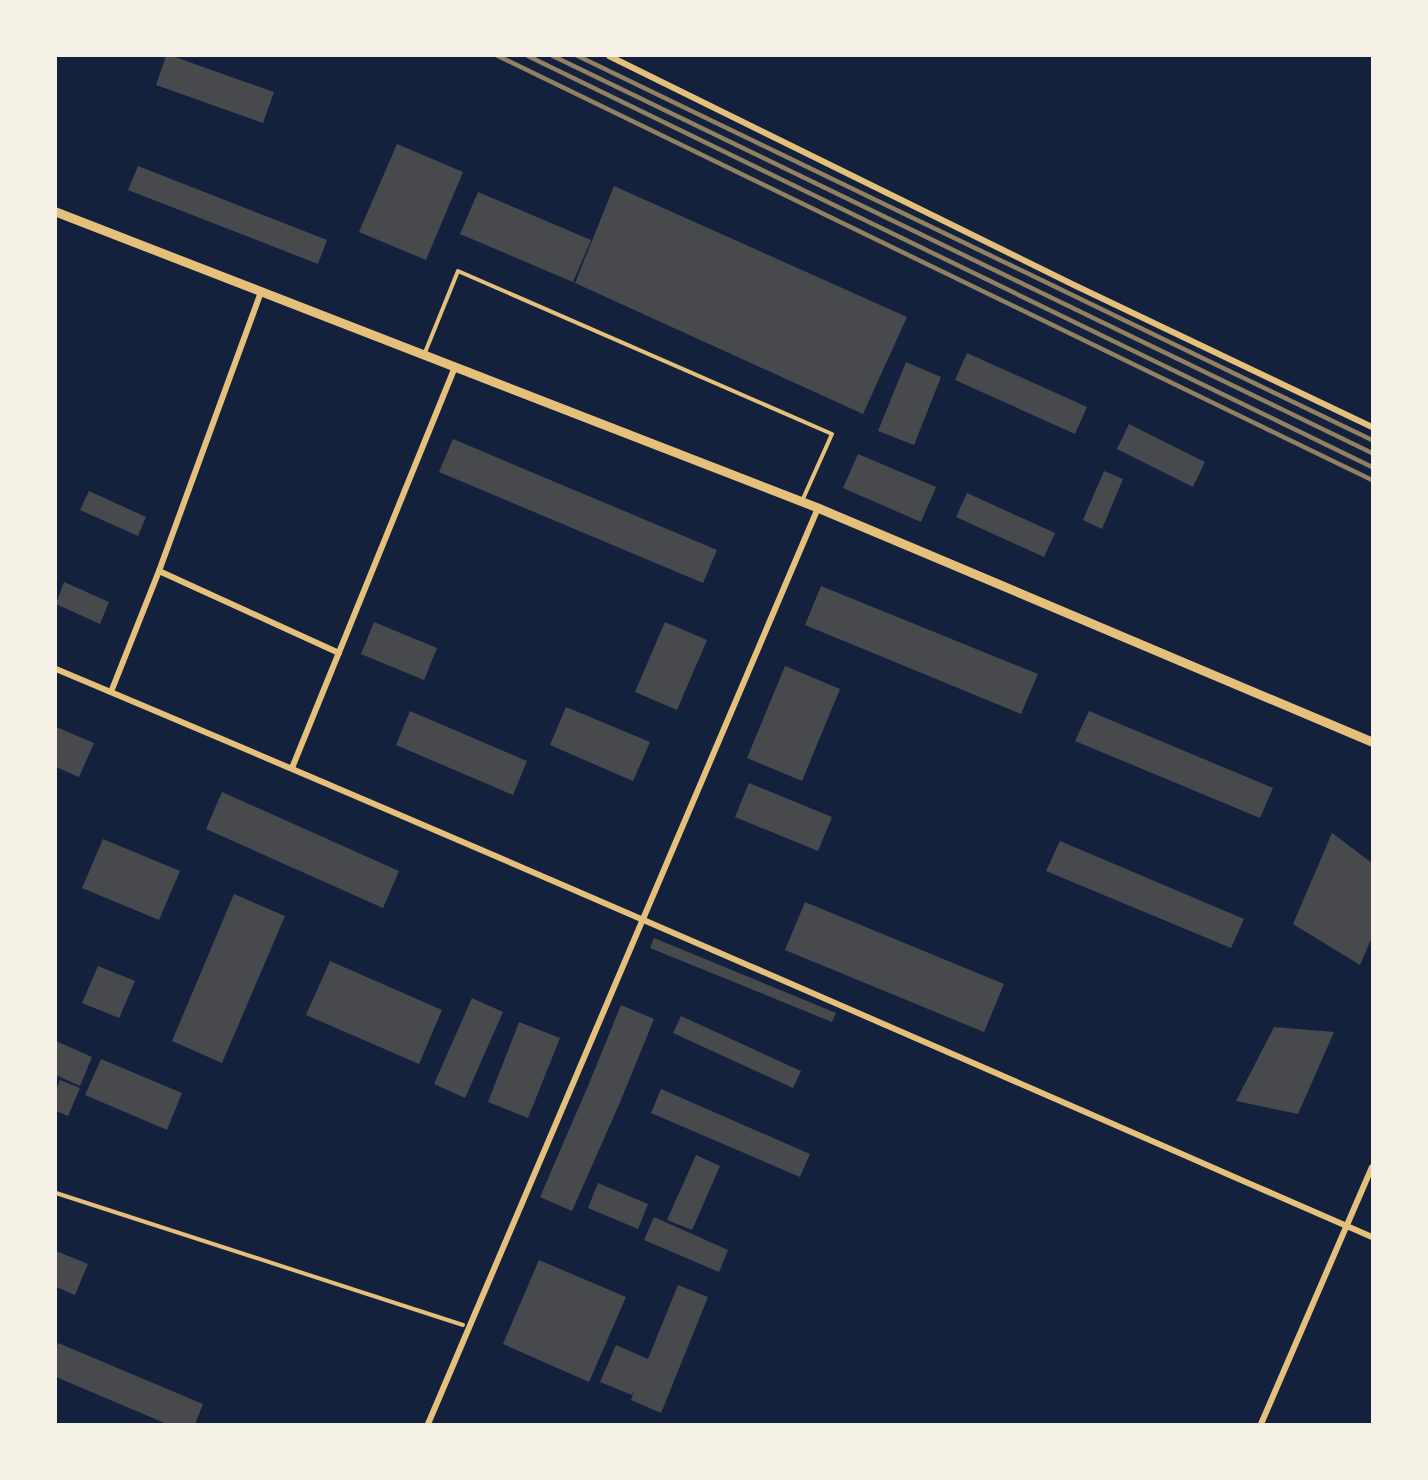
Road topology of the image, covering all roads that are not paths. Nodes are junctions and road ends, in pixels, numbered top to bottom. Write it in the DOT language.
graph roads {
  1 [pos="609,56"];
  2 [pos="56,212"];
  3 [pos="261,292"];
  4 [pos="424,355"];
  5 [pos="455,368"];
  6 [pos="1372,427"];
  7 [pos="802,502"];
  8 [pos="818,508"];
  9 [pos="159,571"];
  10 [pos="339,653"];
  11 [pos="56,669"];
  12 [pos="111,692"];
  13 [pos="1372,742"];
  14 [pos="292,768"];
  15 [pos="644,919"];
  16 [pos="1372,1167"];
  17 [pos="56,1193"];
  18 [pos="1347,1226"];
  19 [pos="1372,1237"];
  20 [pos="463,1324"];
  21 [pos="428,1425"];
  22 [pos="1261,1425"];
  1 -- 6 [label="street"];
  2 -- 3 [label="street"];
  3 -- 4 [label="street"];
  3 -- 9 [label="street"];
  4 -- 5 [label="street"];
  4 -- 7 [label="lane"];
  5 -- 7 [label="street"];
  5 -- 10 [label="street"];
  7 -- 8 [label="street"];
  8 -- 13 [label="street"];
  8 -- 15 [label="street"];
  9 -- 10 [label="street"];
  9 -- 12 [label="street"];
  10 -- 14 [label="street"];
  11 -- 12 [label="street"];
  12 -- 14 [label="street"];
  14 -- 15 [label="street"];
  15 -- 18 [label="street"];
  15 -- 21 [label="street"];
  16 -- 18 [label="street"];
  17 -- 20 [label="lane"];
  18 -- 19 [label="street"];
  18 -- 22 [label="street"];
}
